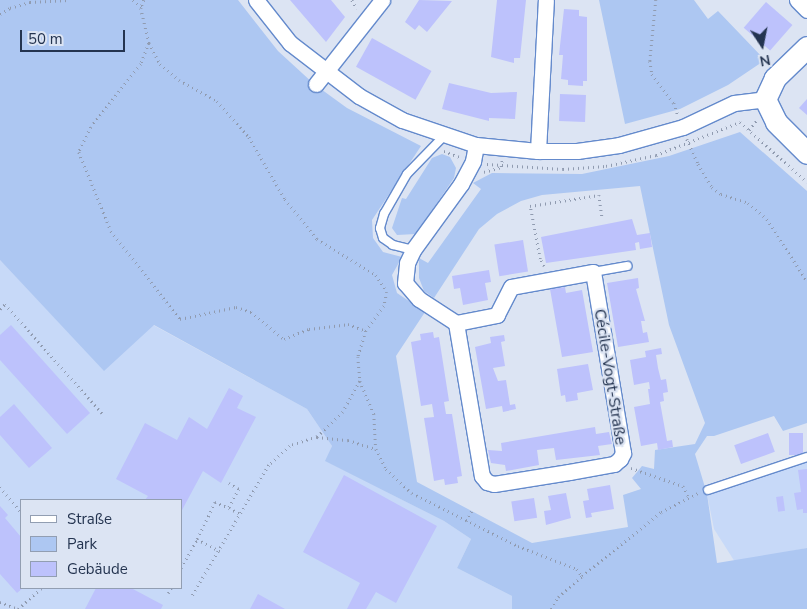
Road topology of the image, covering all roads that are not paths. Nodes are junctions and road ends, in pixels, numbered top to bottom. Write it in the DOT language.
graph roads {
  1 [pos="256,0"];
  2 [pos="382,0"];
  3 [pos="546,0"];
  4 [pos="797,0"];
  5 [pos="807,10"];
  6 [pos="807,48"];
  7 [pos="320,78"];
  8 [pos="765,99"];
  9 [pos="444,136"];
  10 [pos="476,145"];
  11 [pos="538,151"];
  12 [pos="807,153"];
  13 [pos="413,250"];
  14 [pos="627,266"];
  15 [pos="593,272"];
  16 [pos="456,323"];
  17 [pos="807,456"];
  18 [pos="708,490"];
  1 -- 7 [label="street"];
  2 -- 7 [label="street"];
  3 -- 11 [label="street"];
  4 -- 5 [label="street"];
  6 -- 8 [label="street"];
  7 -- 9 [label="street"];
  8 -- 11 [label="street"];
  8 -- 12 [label="street"];
  9 -- 10 [label="street"];
  9 -- 13 [label="lane"];
  10 -- 11 [label="street"];
  10 -- 13 [label="street"];
  13 -- 16 [label="street"];
  14 -- 15 [label="lane"];
  15 -- 16 [label="street"];
  15 -- 16 [label="street, Cécile-Vogt-Straße"];
  17 -- 18 [label="lane"];
}
